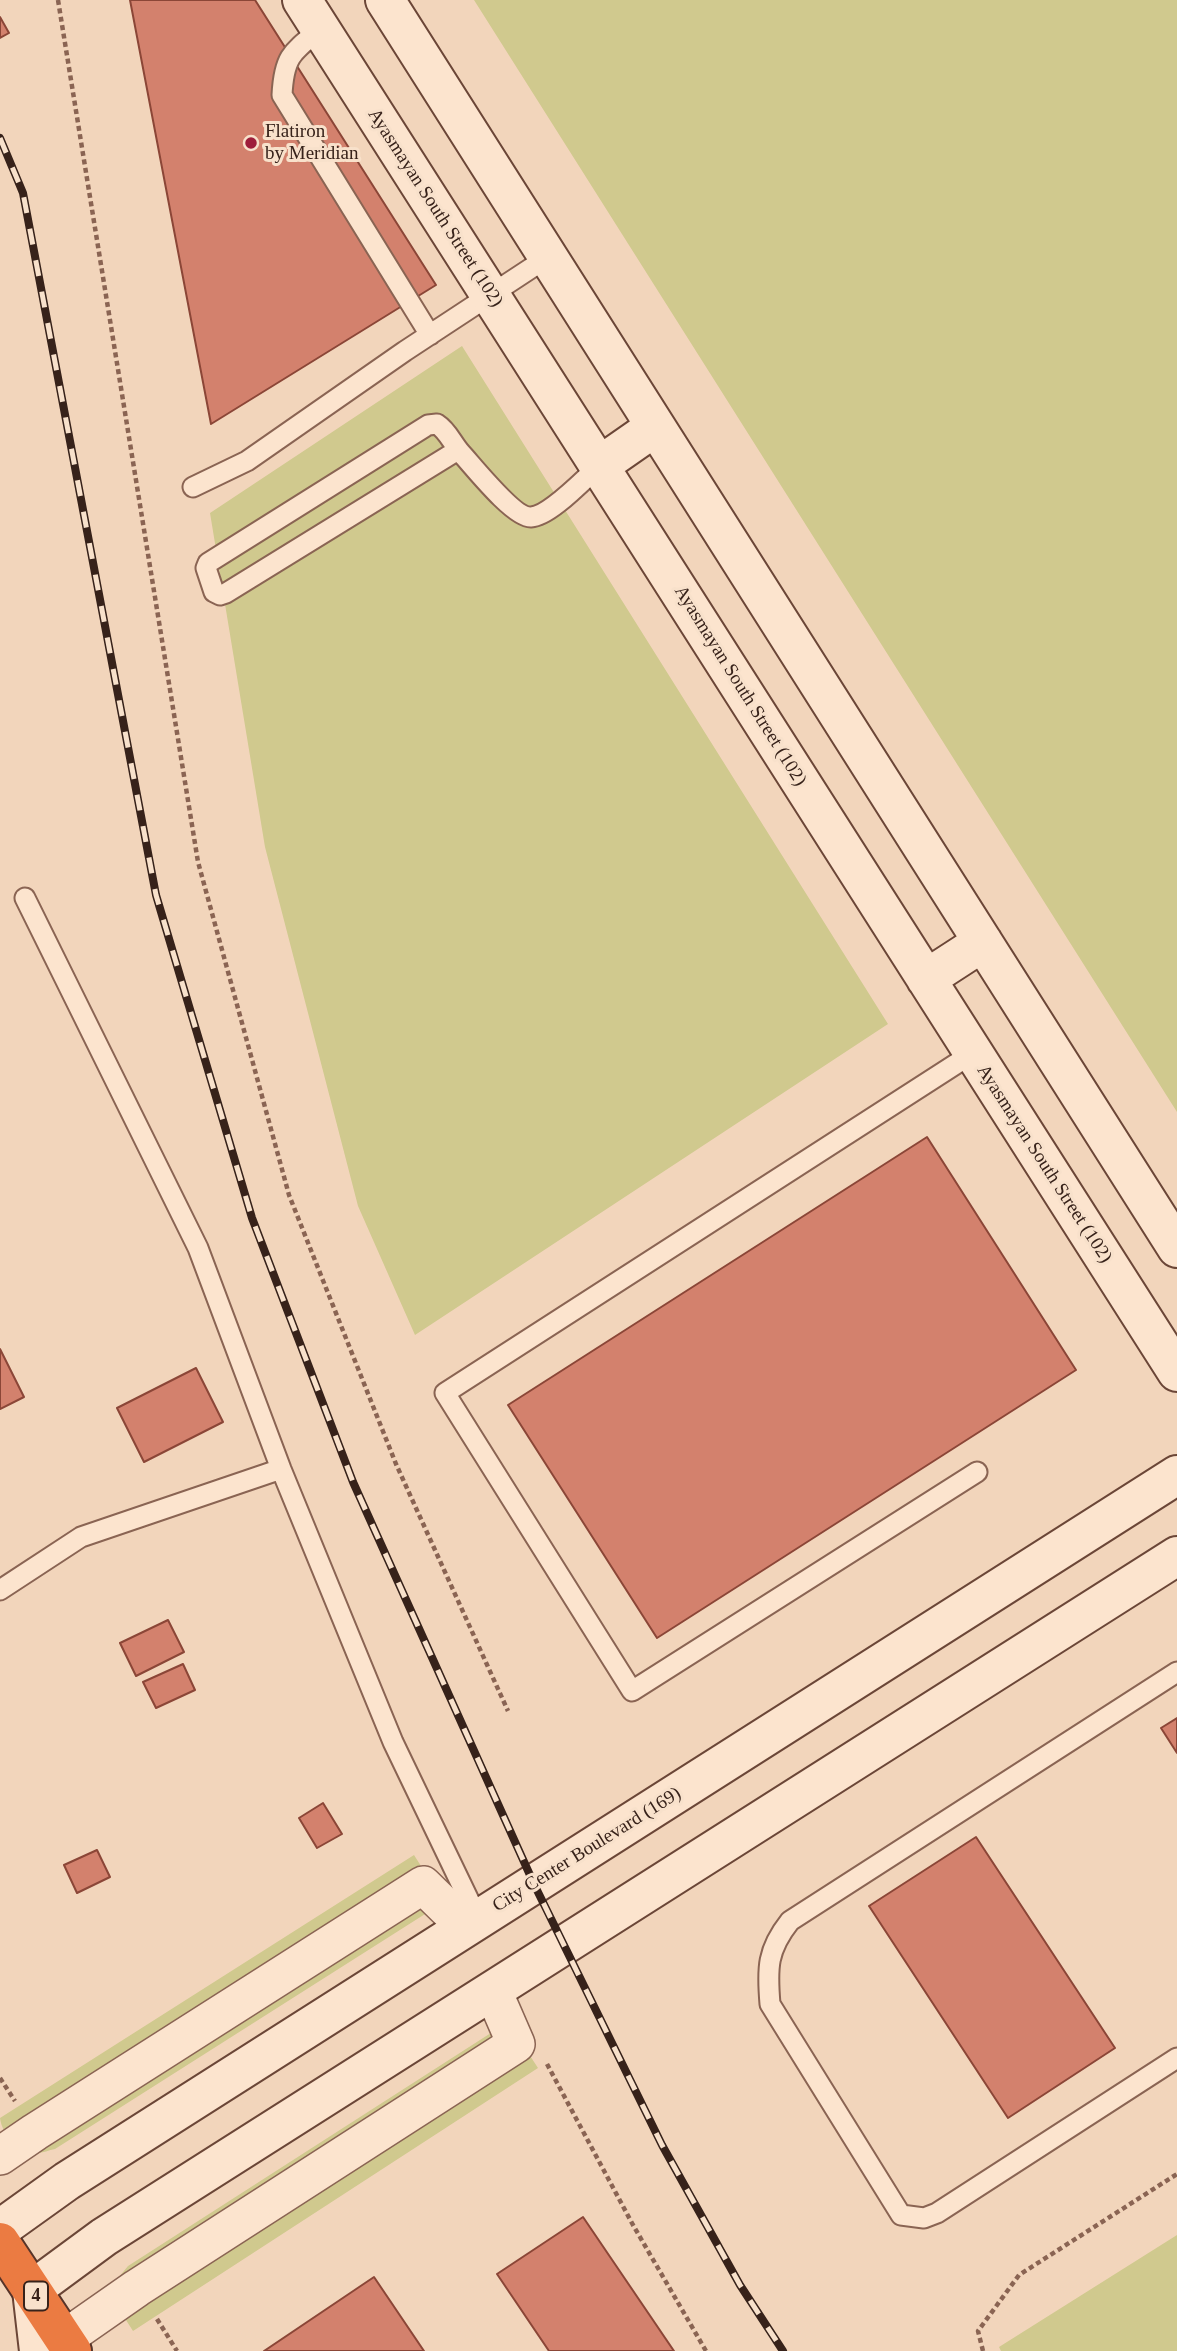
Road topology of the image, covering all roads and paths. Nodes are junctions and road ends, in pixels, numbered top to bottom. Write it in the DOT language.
graph roads {
  1 [pos="58,0"];
  2 [pos="385,0"];
  3 [pos="311,15"];
  4 [pos="548,257"];
  5 [pos="491,296"];
  6 [pos="430,335"];
  7 [pos="655,427"];
  8 [pos="458,450"];
  9 [pos="599,466"];
  10 [pos="193,487"];
  11 [pos="25,898"];
  12 [pos="983,942"];
  13 [pos="926,979"];
  14 [pos="973,1053"];
  15 [pos="1177,1248"];
  16 [pos="1177,1372"];
  17 [pos="281,1469"];
  18 [pos="977,1472"];
  19 [pos="1177,1475"];
  20 [pos="1177,1556"];
  21 [pos="0,1590"];
  22 [pos="1177,1672"];
  23 [pos="508,1711"];
  24 [pos="472,1923"];
  25 [pos="493,1991"];
  26 [pos="1177,2058"];
  27 [pos="565,2098"];
  28 [pos="0,2157"];
  29 [pos="1177,2174"];
  30 [pos="0,2228"];
  31 [pos="0,2242"];
  32 [pos="32,2290"];
  33 [pos="59,2347"];
  34 [pos="706,2351"];
  35 [pos="983,2351"];
  1 -- 23 [label="path"];
  2 -- 4 [label="street"];
  3 -- 5 [label="street, Ayasmayan South Street (102)"];
  3 -- 6 [label="lane"];
  4 -- 5 [label="lane"];
  4 -- 7 [label="street"];
  5 -- 6 [label="lane"];
  5 -- 9 [label="street, Ayasmayan South Street (102)"];
  6 -- 10 [label="lane"];
  7 -- 9 [label="street"];
  7 -- 12 [label="street"];
  8 -- 8 [label="lane"];
  8 -- 9 [label="lane"];
  9 -- 13 [label="street, Ayasmayan South Street (102)"];
  11 -- 17 [label="lane"];
  12 -- 13 [label="street"];
  12 -- 15 [label="street"];
  13 -- 14 [label="street, Ayasmayan South Street (102)"];
  14 -- 16 [label="street, Ayasmayan South Street (102)"];
  14 -- 18 [label="lane"];
  17 -- 21 [label="lane"];
  17 -- 24 [label="lane"];
  19 -- 24 [label="street, City Center Boulevard (169)"];
  20 -- 25 [label="street"];
  22 -- 26 [label="lane"];
  24 -- 28 [label="street"];
  24 -- 30 [label="street, City Center Boulevard (169)"];
  25 -- 32 [label="street"];
  25 -- 33 [label="street"];
  27 -- 34 [label="path"];
  29 -- 35 [label="path"];
  31 -- 32 [label="highway, 4"];
  32 -- 33 [label="highway, 4"];
}
